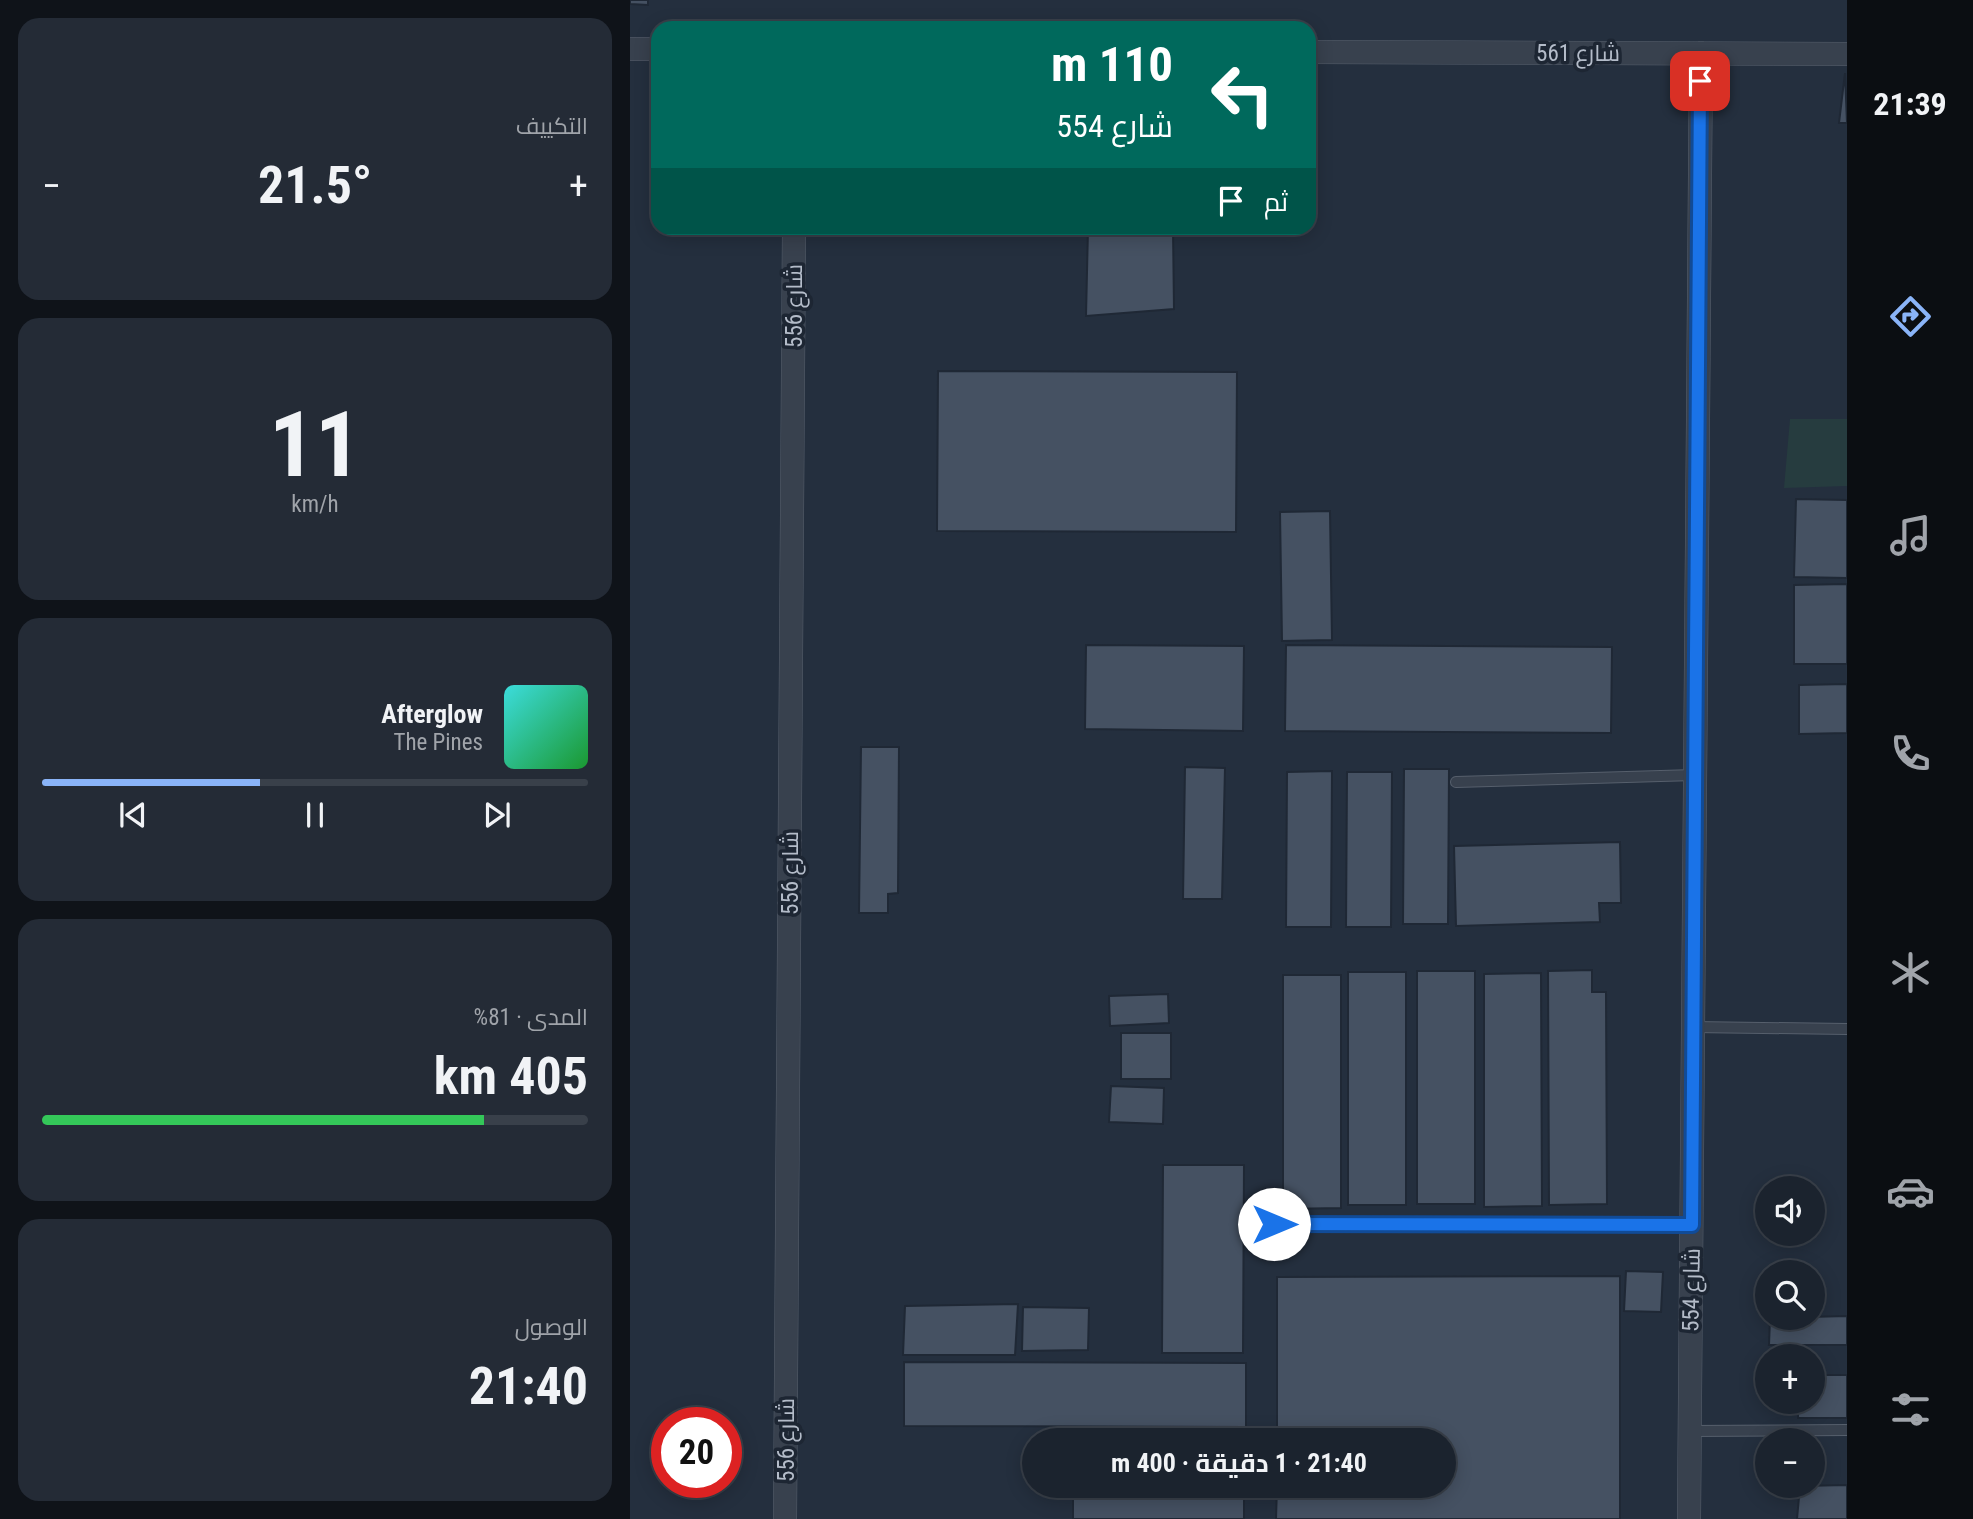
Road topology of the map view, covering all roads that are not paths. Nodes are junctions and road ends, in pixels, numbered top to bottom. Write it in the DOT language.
graph roads {
  1 [pos="630,49"];
  2 [pos="651,49"];
  3 [pos="1316,52"];
  4 [pos="1700,53"];
  5 [pos="1847,54"];
  6 [pos="794,235"];
  7 [pos="1695,775"];
  8 [pos="1456,782"];
  9 [pos="1693,1027"];
  10 [pos="1847,1029"];
  11 [pos="1274,1224"];
  12 [pos="1692,1225"];
  13 [pos="1847,1430"];
  14 [pos="1690,1431"];
  15 [pos="785,1519"];
  16 [pos="1689,1519"];
  1 -- 2 [label="street"];
  3 -- 4 [label="street, شارع 561"];
  4 -- 5 [label="street, شارع 561"];
  4 -- 7 [label="street, شارع 554"];
  6 -- 15 [label="street, شارع 556"];
  7 -- 8 [label="lane"];
  7 -- 9 [label="street, شارع 554"];
  9 -- 10 [label="lane"];
  9 -- 12 [label="street, شارع 554"];
  11 -- 12 [label="lane"];
  12 -- 14 [label="street, شارع 554"];
  13 -- 14 [label="lane"];
  14 -- 16 [label="street, شارع 554"];
}
